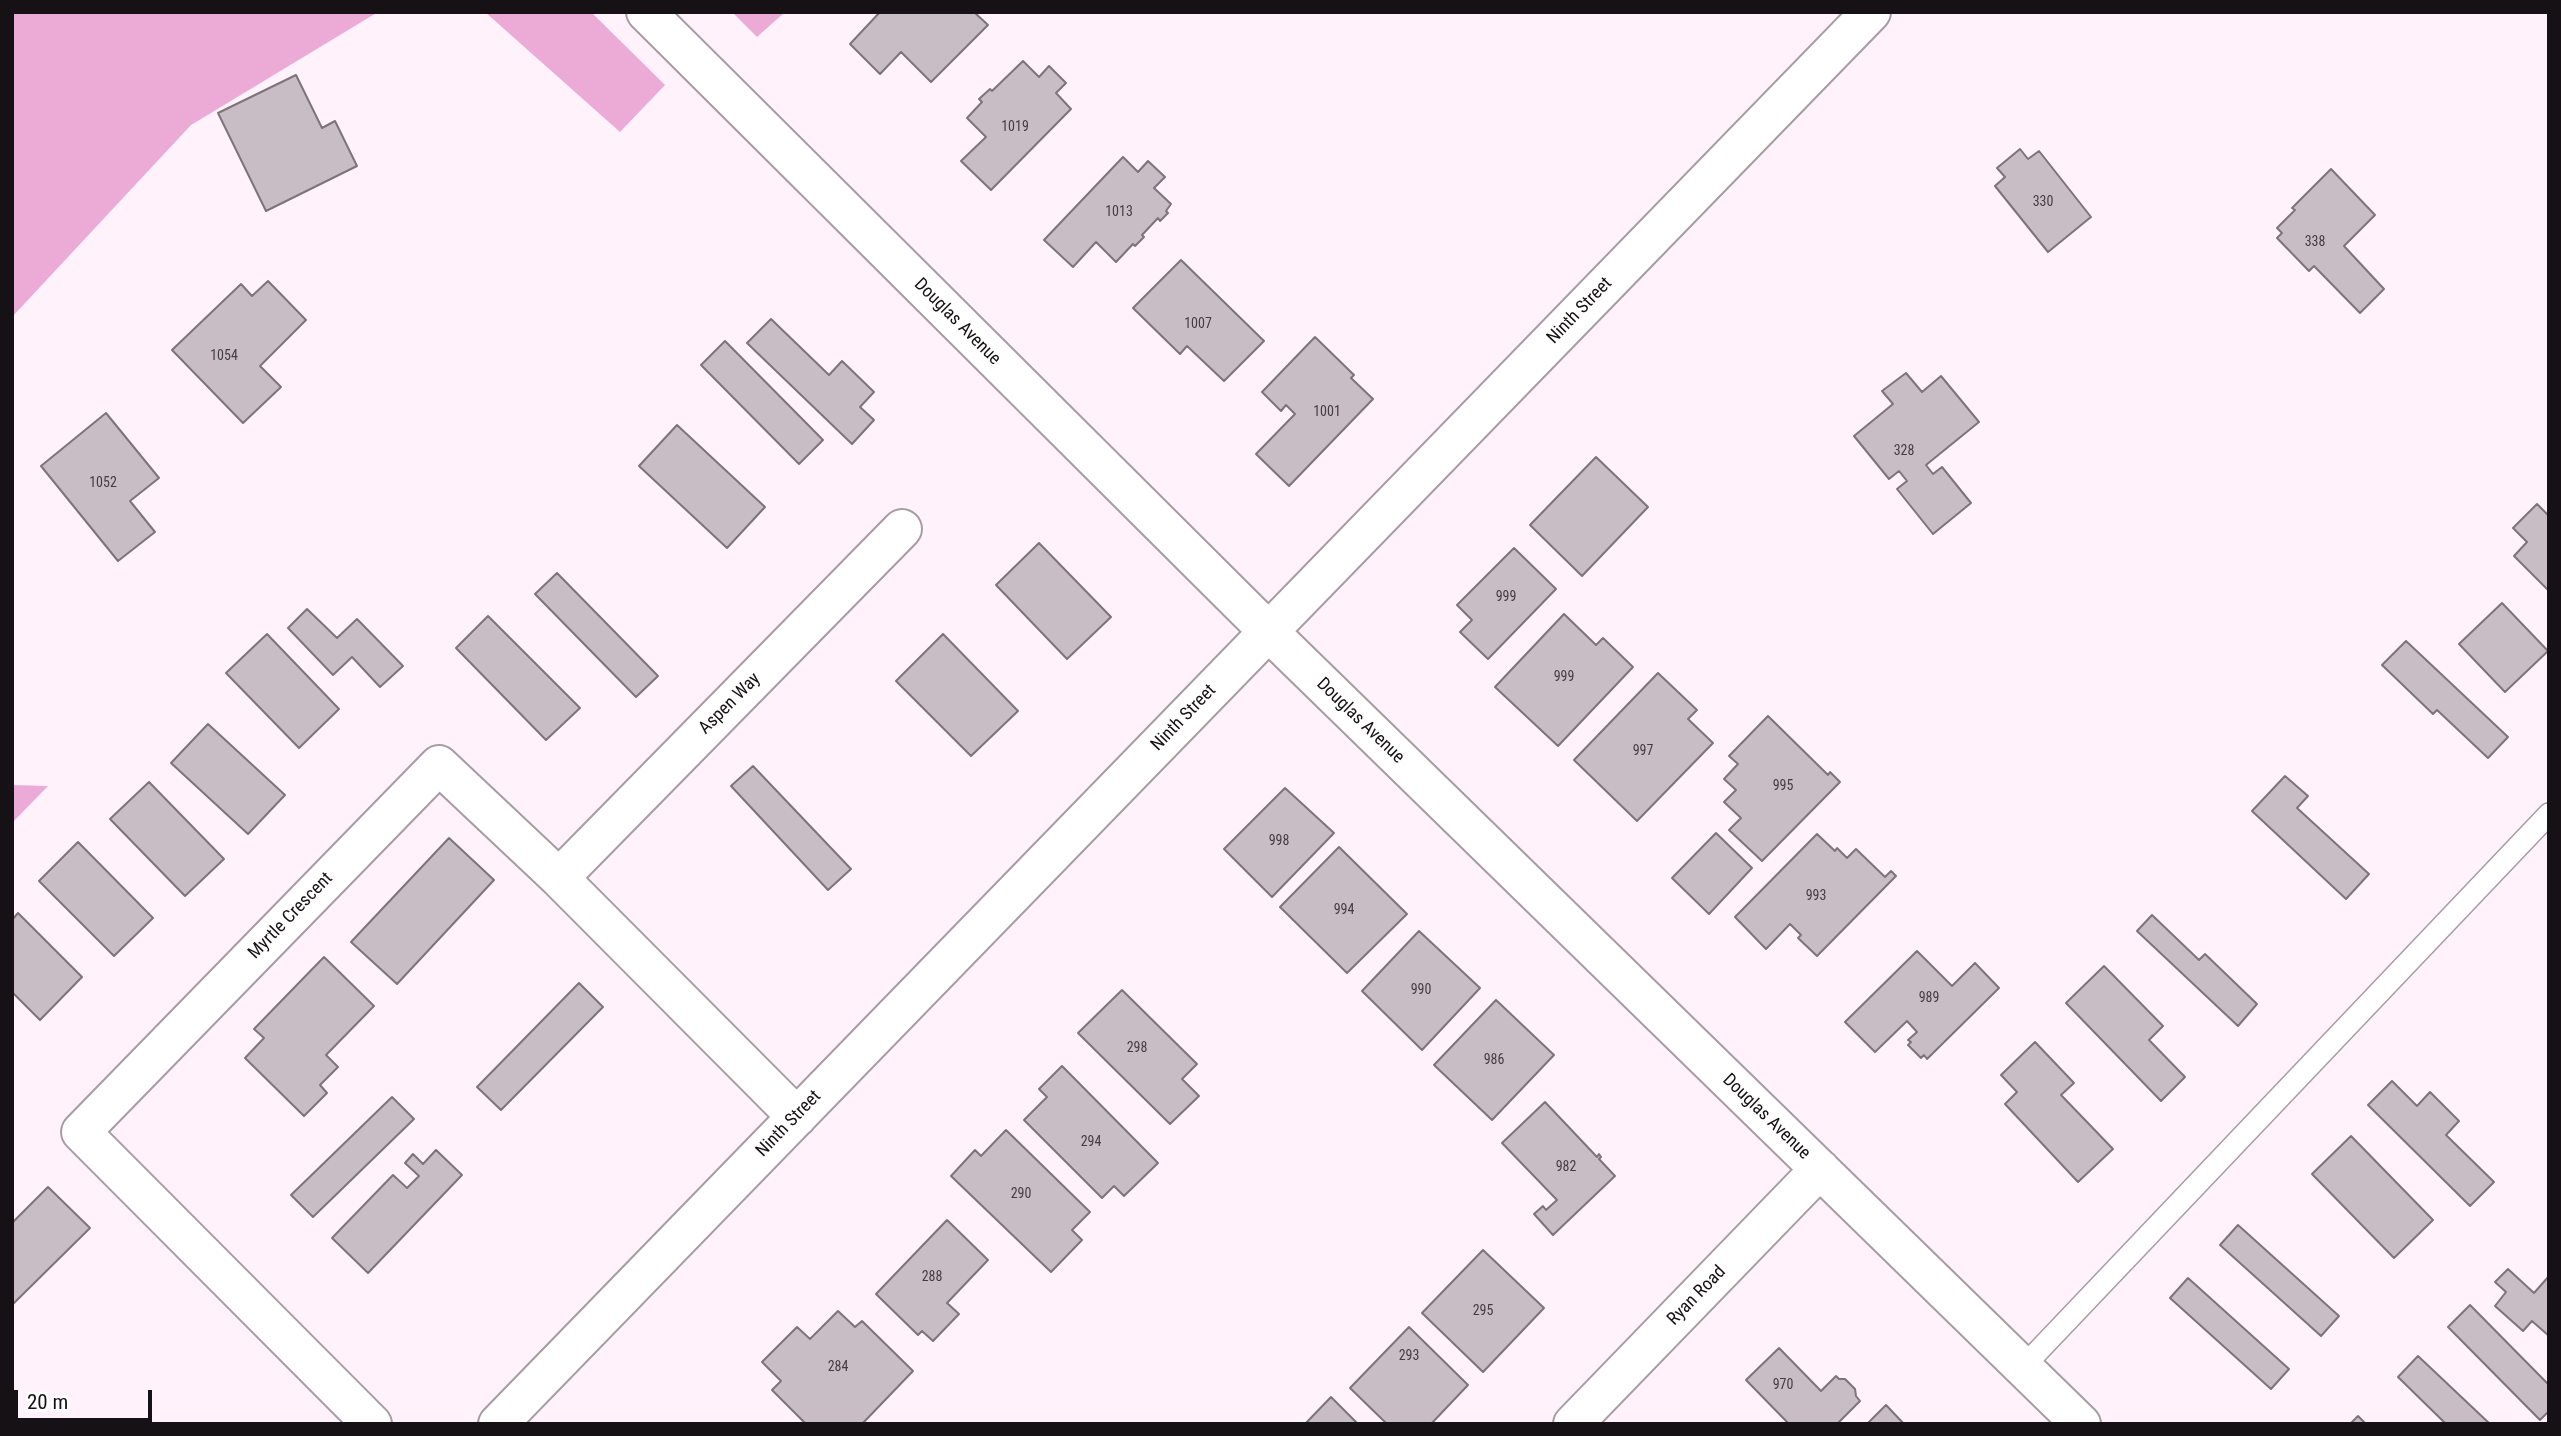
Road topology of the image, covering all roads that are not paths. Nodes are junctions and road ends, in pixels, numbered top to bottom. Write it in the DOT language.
graph roads {
  1 [pos="646,12"];
  2 [pos="1871,12"];
  3 [pos="902,529"];
  4 [pos="1268,631"];
  5 [pos="2549,814"];
  6 [pos="559,878"];
  7 [pos="797,1116"];
  8 [pos="1820,1169"];
  9 [pos="2023,1367"];
  10 [pos="372,1424"];
  11 [pos="498,1424"];
  12 [pos="1573,1424"];
  13 [pos="2081,1424"];
  1 -- 4 [label="street, Douglas Avenue"];
  2 -- 4 [label="street, Ninth Street"];
  3 -- 6 [label="street, Aspen Way"];
  4 -- 7 [label="street, Ninth Street"];
  4 -- 8 [label="street, Douglas Avenue"];
  5 -- 9 [label="lane"];
  6 -- 7 [label="street, Myrtle Crescent"];
  6 -- 10 [label="street, Myrtle Crescent"];
  7 -- 11 [label="street, Ninth Street"];
  8 -- 9 [label="street, Douglas Avenue"];
  8 -- 12 [label="street, Ryan Road"];
  9 -- 13 [label="street, Douglas Avenue"];
}
